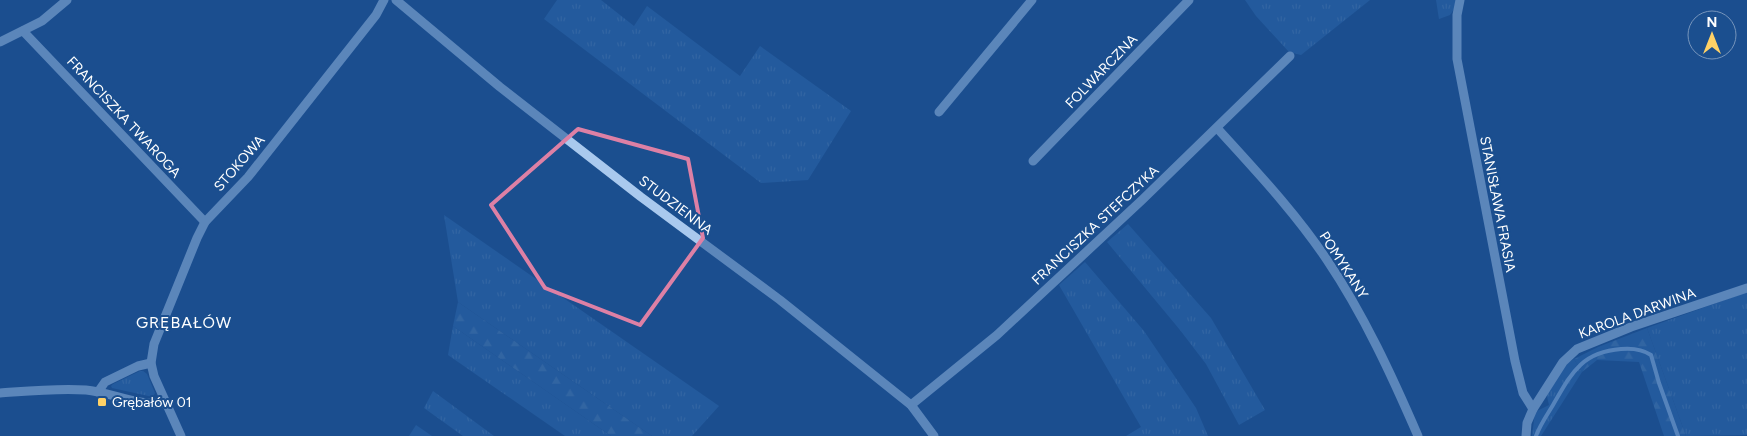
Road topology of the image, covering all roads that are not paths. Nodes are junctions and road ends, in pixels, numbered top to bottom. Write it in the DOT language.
graph roads {
  1 [pos="67,0"];
  2 [pos="384,0"];
  3 [pos="396,0"];
  4 [pos="1032,0"];
  5 [pos="1189,0"];
  6 [pos="1460,0"];
  7 [pos="23,31"];
  8 [pos="0,42"];
  9 [pos="1290,56"];
  10 [pos="939,112"];
  11 [pos="1217,128"];
  12 [pos="1033,161"];
  13 [pos="205,222"];
  14 [pos="1747,288"];
  15 [pos="151,364"];
  16 [pos="98,392"];
  17 [pos="0,393"];
  18 [pos="166,402"];
  19 [pos="911,405"];
  20 [pos="1533,409"];
  21 [pos="181,436"];
  22 [pos="934,436"];
  23 [pos="1418,436"];
  24 [pos="1526,436"];
  1 -- 7 [label="street"];
  2 -- 13 [label="street, STOKOWA"];
  3 -- 19 [label="street, STUDZIENNA"];
  4 -- 10 [label="street"];
  5 -- 12 [label="street, FOLWARCZNA"];
  6 -- 20 [label="street, STANISŁAWA FRASIA"];
  7 -- 8 [label="street"];
  7 -- 13 [label="street, FRANCISZKA TWAROGA"];
  9 -- 11 [label="street, FRANCISZKA STEFCZYKA"];
  11 -- 19 [label="street, FRANCISZKA STEFCZYKA"];
  11 -- 23 [label="street, POMYKANY"];
  13 -- 15 [label="street, STOKOWA"];
  14 -- 20 [label="street, KAROLA DARWINA"];
  15 -- 16 [label="street"];
  15 -- 18 [label="street"];
  16 -- 17 [label="street"];
  16 -- 18 [label="street"];
  18 -- 21 [label="street"];
  19 -- 22 [label="street, STUDZIENNA"];
  20 -- 24 [label="street, KAROLA DARWINA"];
}
